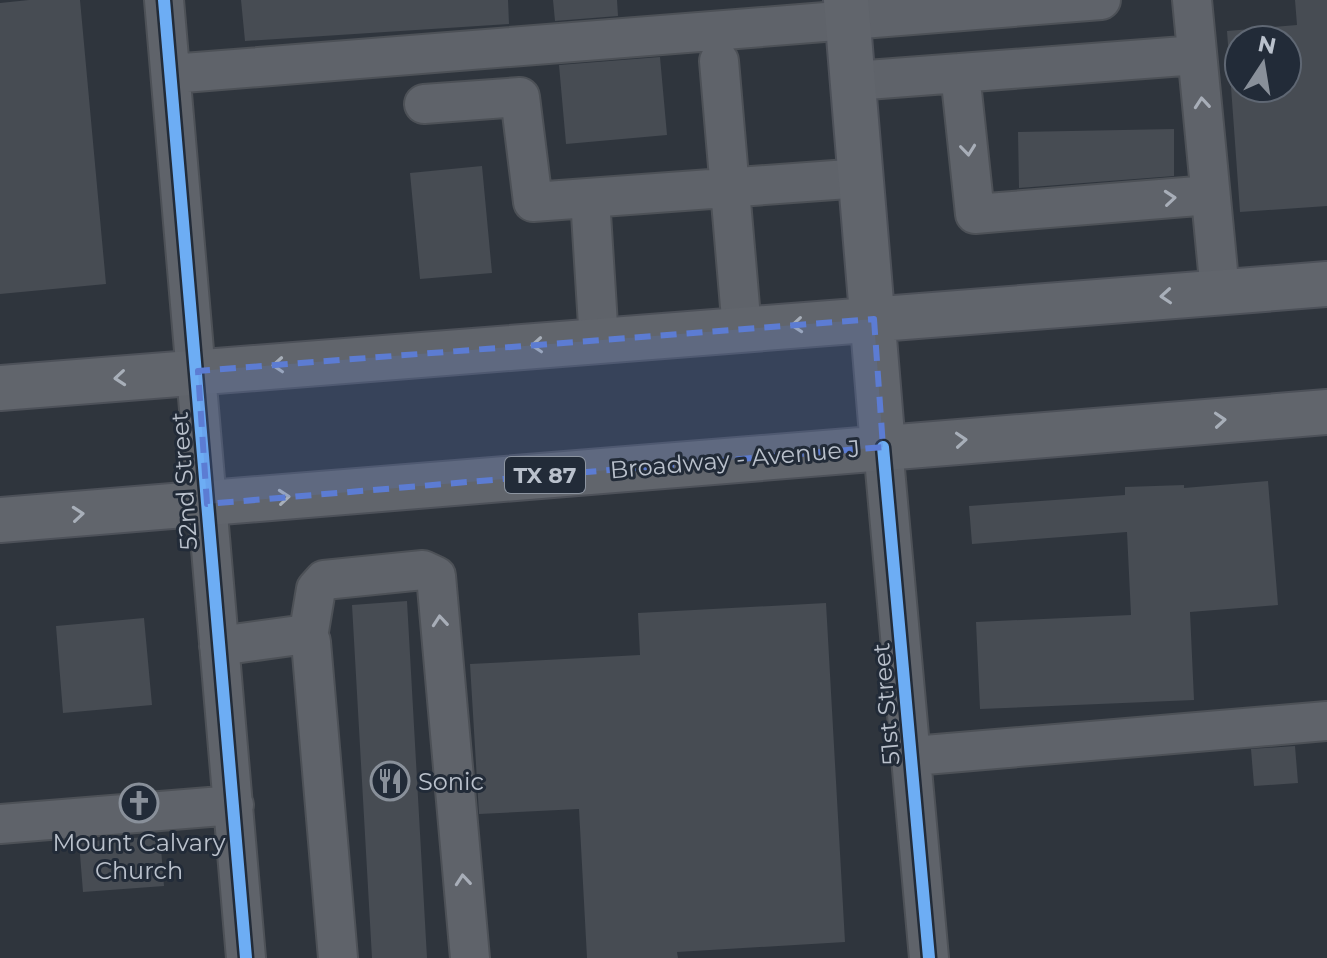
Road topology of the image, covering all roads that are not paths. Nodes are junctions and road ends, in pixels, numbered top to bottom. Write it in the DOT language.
graph roads {
  1 [pos="164,0"];
  2 [pos="1101,0"];
  3 [pos="1192,0"];
  4 [pos="847,10"];
  5 [pos="1197,55"];
  6 [pos="719,61"];
  7 [pos="960,73"];
  8 [pos="171,74"];
  9 [pos="854,81"];
  10 [pos="424,104"];
  11 [pos="862,178"];
  12 [pos="728,188"];
  13 [pos="1210,195"];
  14 [pos="590,198"];
  15 [pos="1327,284"];
  16 [pos="1220,292"];
  17 [pos="874,319"];
  18 [pos="742,330"];
  19 [pos="599,341"];
  20 [pos="198,371"];
  21 [pos="0,388"];
  22 [pos="1327,412"];
  23 [pos="883,447"];
  24 [pos="207,504"];
  25 [pos="0,520"];
  26 [pos="308,637"];
  27 [pos="219,646"];
  28 [pos="1327,721"];
  29 [pos="913,756"];
  30 [pos="234,805"];
  31 [pos="0,824"];
  32 [pos="246,958"];
  33 [pos="338,958"];
  34 [pos="470,958"];
  35 [pos="929,958"];
  1 -- 8 [label="street, 52nd Street"];
  2 -- 4 [label="street"];
  3 -- 5 [label="street"];
  4 -- 8 [label="street"];
  4 -- 9 [label="main road, 51st Street"];
  5 -- 7 [label="street"];
  13 -- 5 [label="street, one-way"];
  6 -- 12 [label="street"];
  7 -- 9 [label="street"];
  7 -- 13 [label="street, one-way"];
  8 -- 20 [label="street, 52nd Street"];
  9 -- 11 [label="main road, 51st Street"];
  10 -- 14 [label="street"];
  11 -- 12 [label="street"];
  11 -- 17 [label="main road, 51st Street"];
  12 -- 14 [label="street"];
  12 -- 18 [label="street"];
  13 -- 16 [label="street"];
  14 -- 19 [label="street"];
  15 -- 16 [label="main road"];
  16 -- 17 [label="main road, one-way"];
  17 -- 18 [label="main road, one-way"];
  17 -- 23 [label="main road, 51st Street"];
  18 -- 19 [label="main road"];
  19 -- 20 [label="main road, one-way"];
  20 -- 21 [label="main road, one-way"];
  20 -- 24 [label="street, 52nd Street"];
  23 -- 22 [label="main road, Broadway - Avenue J / TX 87, one-way"];
  24 -- 23 [label="main road, Broadway - Avenue J / TX 87, one-way"];
  23 -- 29 [label="street, 51st Street"];
  25 -- 24 [label="main road, Broadway - Avenue J / TX 87, one-way"];
  24 -- 27 [label="street, 52nd Street"];
  26 -- 27 [label="street"];
  26 -- 33 [label="street"];
  34 -- 26 [label="street, one-way"];
  27 -- 30 [label="street, 52nd Street"];
  28 -- 29 [label="street"];
  29 -- 35 [label="street, 51st Street"];
  30 -- 31 [label="street"];
  30 -- 32 [label="street, 52nd Street"];
}
